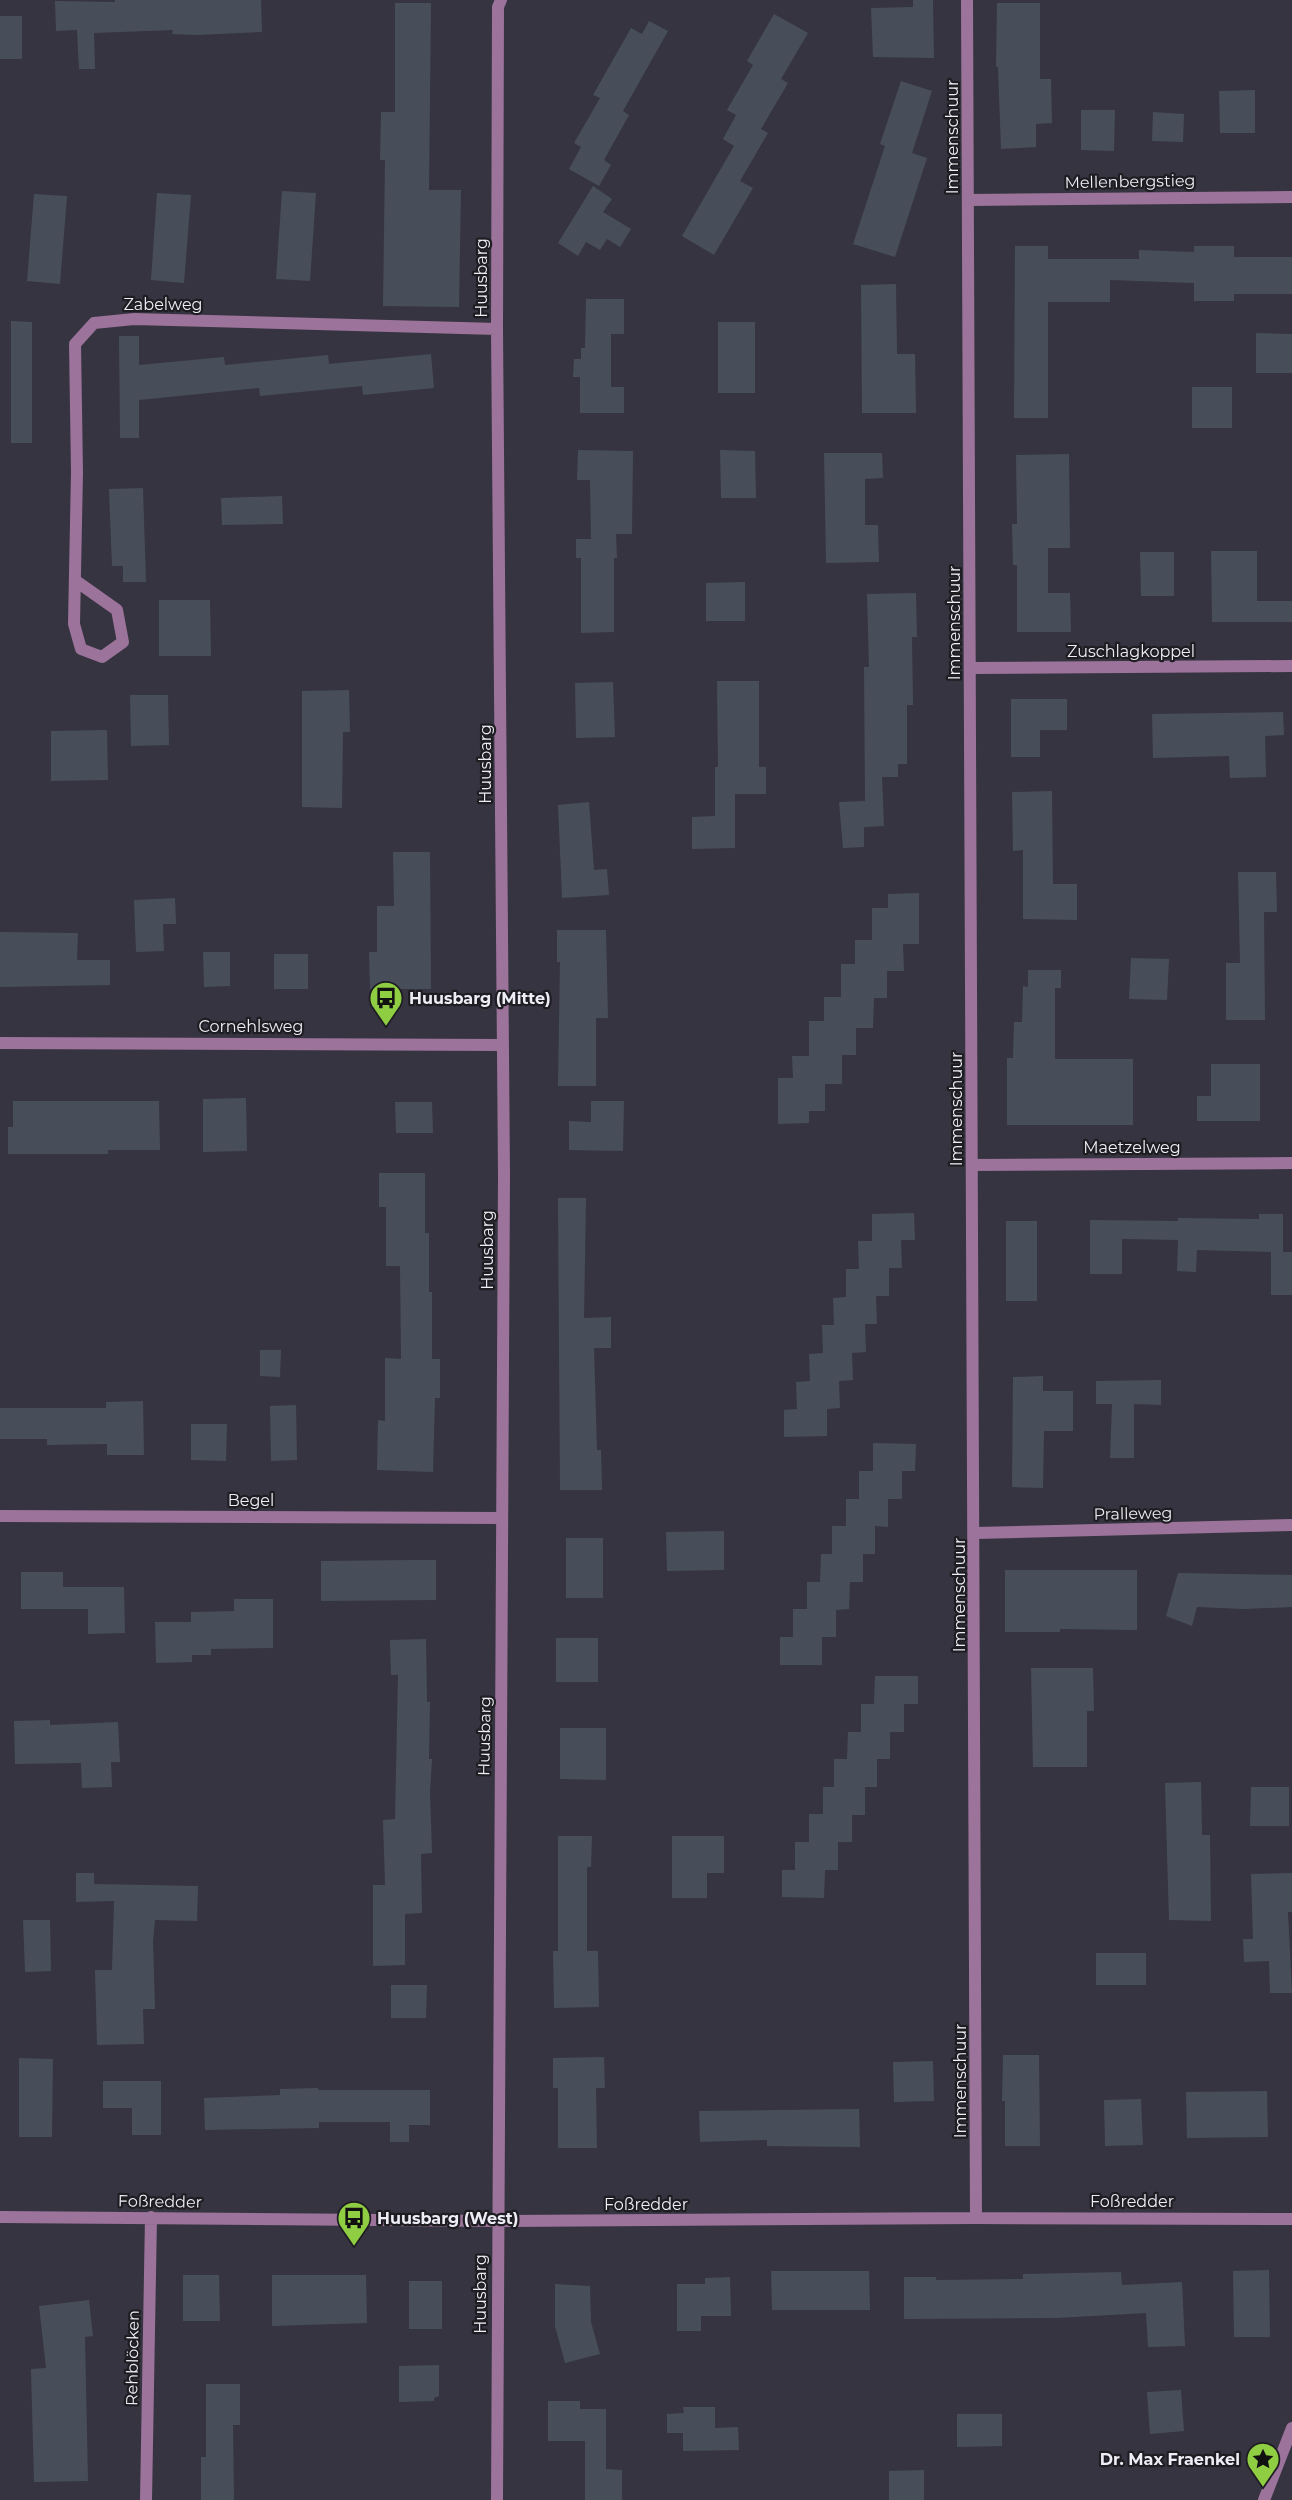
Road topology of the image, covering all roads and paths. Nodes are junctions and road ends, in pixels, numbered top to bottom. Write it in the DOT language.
graph roads {
  1 [pos="501,0"];
  2 [pos="968,0"];
  3 [pos="1292,197"];
  4 [pos="969,200"];
  5 [pos="497,329"];
  6 [pos="76,581"];
  7 [pos="1292,666"];
  8 [pos="971,668"];
  9 [pos="0,1043"];
  10 [pos="503,1045"];
  11 [pos="1292,1163"];
  12 [pos="973,1165"];
  13 [pos="0,1516"];
  14 [pos="502,1518"];
  15 [pos="1292,1525"];
  16 [pos="975,1533"];
  17 [pos="0,2217"];
  18 [pos="151,2217"];
  19 [pos="976,2218"];
  20 [pos="1292,2219"];
  21 [pos="497,2221"];
  22 [pos="1292,2428"];
  23 [pos="146,2500"];
  24 [pos="497,2500"];
  25 [pos="1264,2500"];
  1 -- 5 [label="street, Huusbarg"];
  2 -- 4 [label="street, Immenschuur"];
  3 -- 4 [label="street, Mellenbergstieg"];
  4 -- 8 [label="street, Immenschuur"];
  5 -- 6 [label="street, Zabelweg"];
  5 -- 10 [label="street, Huusbarg"];
  6 -- 6 [label="street, Zabelweg"];
  7 -- 8 [label="street, Zuschlagkoppel"];
  8 -- 12 [label="street, Immenschuur"];
  9 -- 10 [label="street, Cornehlsweg"];
  10 -- 14 [label="street, Huusbarg"];
  11 -- 12 [label="street, Maetzelweg"];
  12 -- 16 [label="street, Immenschuur"];
  13 -- 14 [label="street, Begel"];
  14 -- 21 [label="street, Huusbarg"];
  15 -- 16 [label="street, Pralleweg"];
  16 -- 19 [label="street, Immenschuur"];
  17 -- 18 [label="street, Foßredder"];
  18 -- 21 [label="street, Foßredder"];
  18 -- 23 [label="street, Rehblöcken"];
  19 -- 20 [label="street, Foßredder"];
  19 -- 21 [label="street, Foßredder"];
  21 -- 24 [label="street, Huusbarg"];
  22 -- 25 [label="street"];
}
